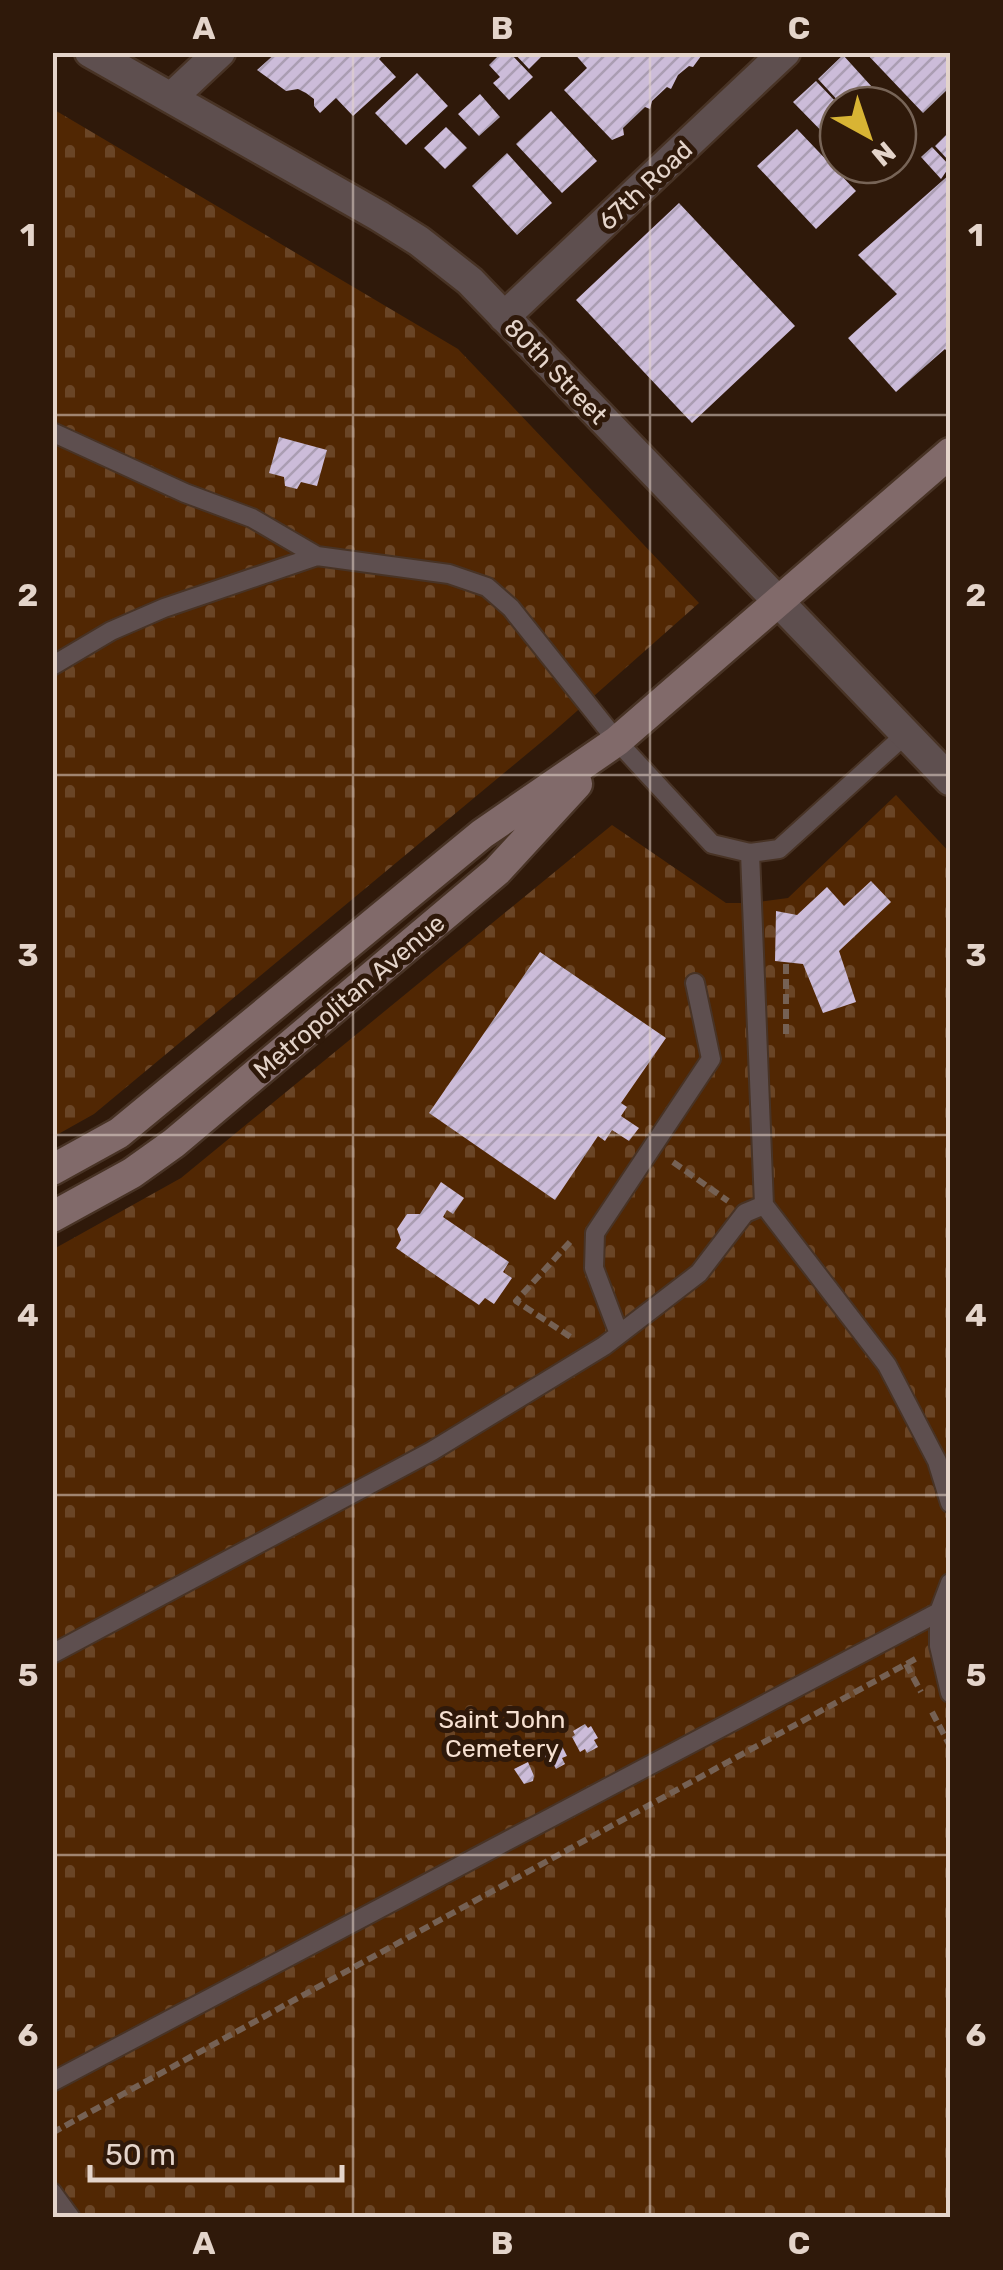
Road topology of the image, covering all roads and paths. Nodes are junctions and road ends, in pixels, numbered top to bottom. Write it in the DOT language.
graph roads {
  1 [pos="90,52"];
  2 [pos="220,52"];
  3 [pos="786,52"];
  4 [pos="171,98"];
  5 [pos="504,317"];
  6 [pos="52,432"];
  7 [pos="950,453"];
  8 [pos="317,556"];
  9 [pos="778,602"];
  10 [pos="52,666"];
  11 [pos="906,734"];
  12 [pos="616,741"];
  13 [pos="950,780"];
  14 [pos="750,853"];
  15 [pos="786,961"];
  16 [pos="695,982"];
  17 [pos="786,1052"];
  18 [pos="652,1147"];
  19 [pos="52,1170"];
  20 [pos="764,1205"];
  21 [pos="745,1213"];
  22 [pos="52,1217"];
  23 [pos="619,1334"];
  24 [pos="950,1503"];
  25 [pos="950,1583"];
  26 [pos="939,1612"];
  27 [pos="939,1646"];
  28 [pos="52,1654"];
  29 [pos="950,1693"];
  30 [pos="52,2082"];
  31 [pos="52,2133"];
  32 [pos="52,2192"];
  33 [pos="72,2218"];
  1 -- 4 [label="street, 80th Street"];
  2 -- 4 [label="street"];
  3 -- 5 [label="street, 67th Road"];
  4 -- 5 [label="street, 80th Street"];
  5 -- 9 [label="street, 80th Street"];
  6 -- 8 [label="lane"];
  7 -- 9 [label="main road, Metropolitan Avenue"];
  8 -- 10 [label="lane"];
  8 -- 12 [label="lane"];
  9 -- 11 [label="street, 80th Street"];
  9 -- 12 [label="main road, Metropolitan Avenue"];
  11 -- 13 [label="street, 80th Street"];
  11 -- 14 [label="lane"];
  12 -- 14 [label="lane"];
  12 -- 19 [label="main road, Metropolitan Avenue"];
  12 -- 22 [label="main road, Metropolitan Avenue"];
  14 -- 20 [label="lane"];
  15 -- 17 [label="path"];
  16 -- 18 [label="lane"];
  18 -- 21 [label="path"];
  18 -- 23 [label="lane"];
  20 -- 21 [label="lane"];
  20 -- 24 [label="lane"];
  21 -- 23 [label="lane"];
  23 -- 28 [label="lane"];
  25 -- 26 [label="lane"];
  26 -- 27 [label="lane"];
  26 -- 30 [label="lane"];
  27 -- 29 [label="lane"];
  27 -- 31 [label="path"];
  32 -- 33 [label="lane"];
}
